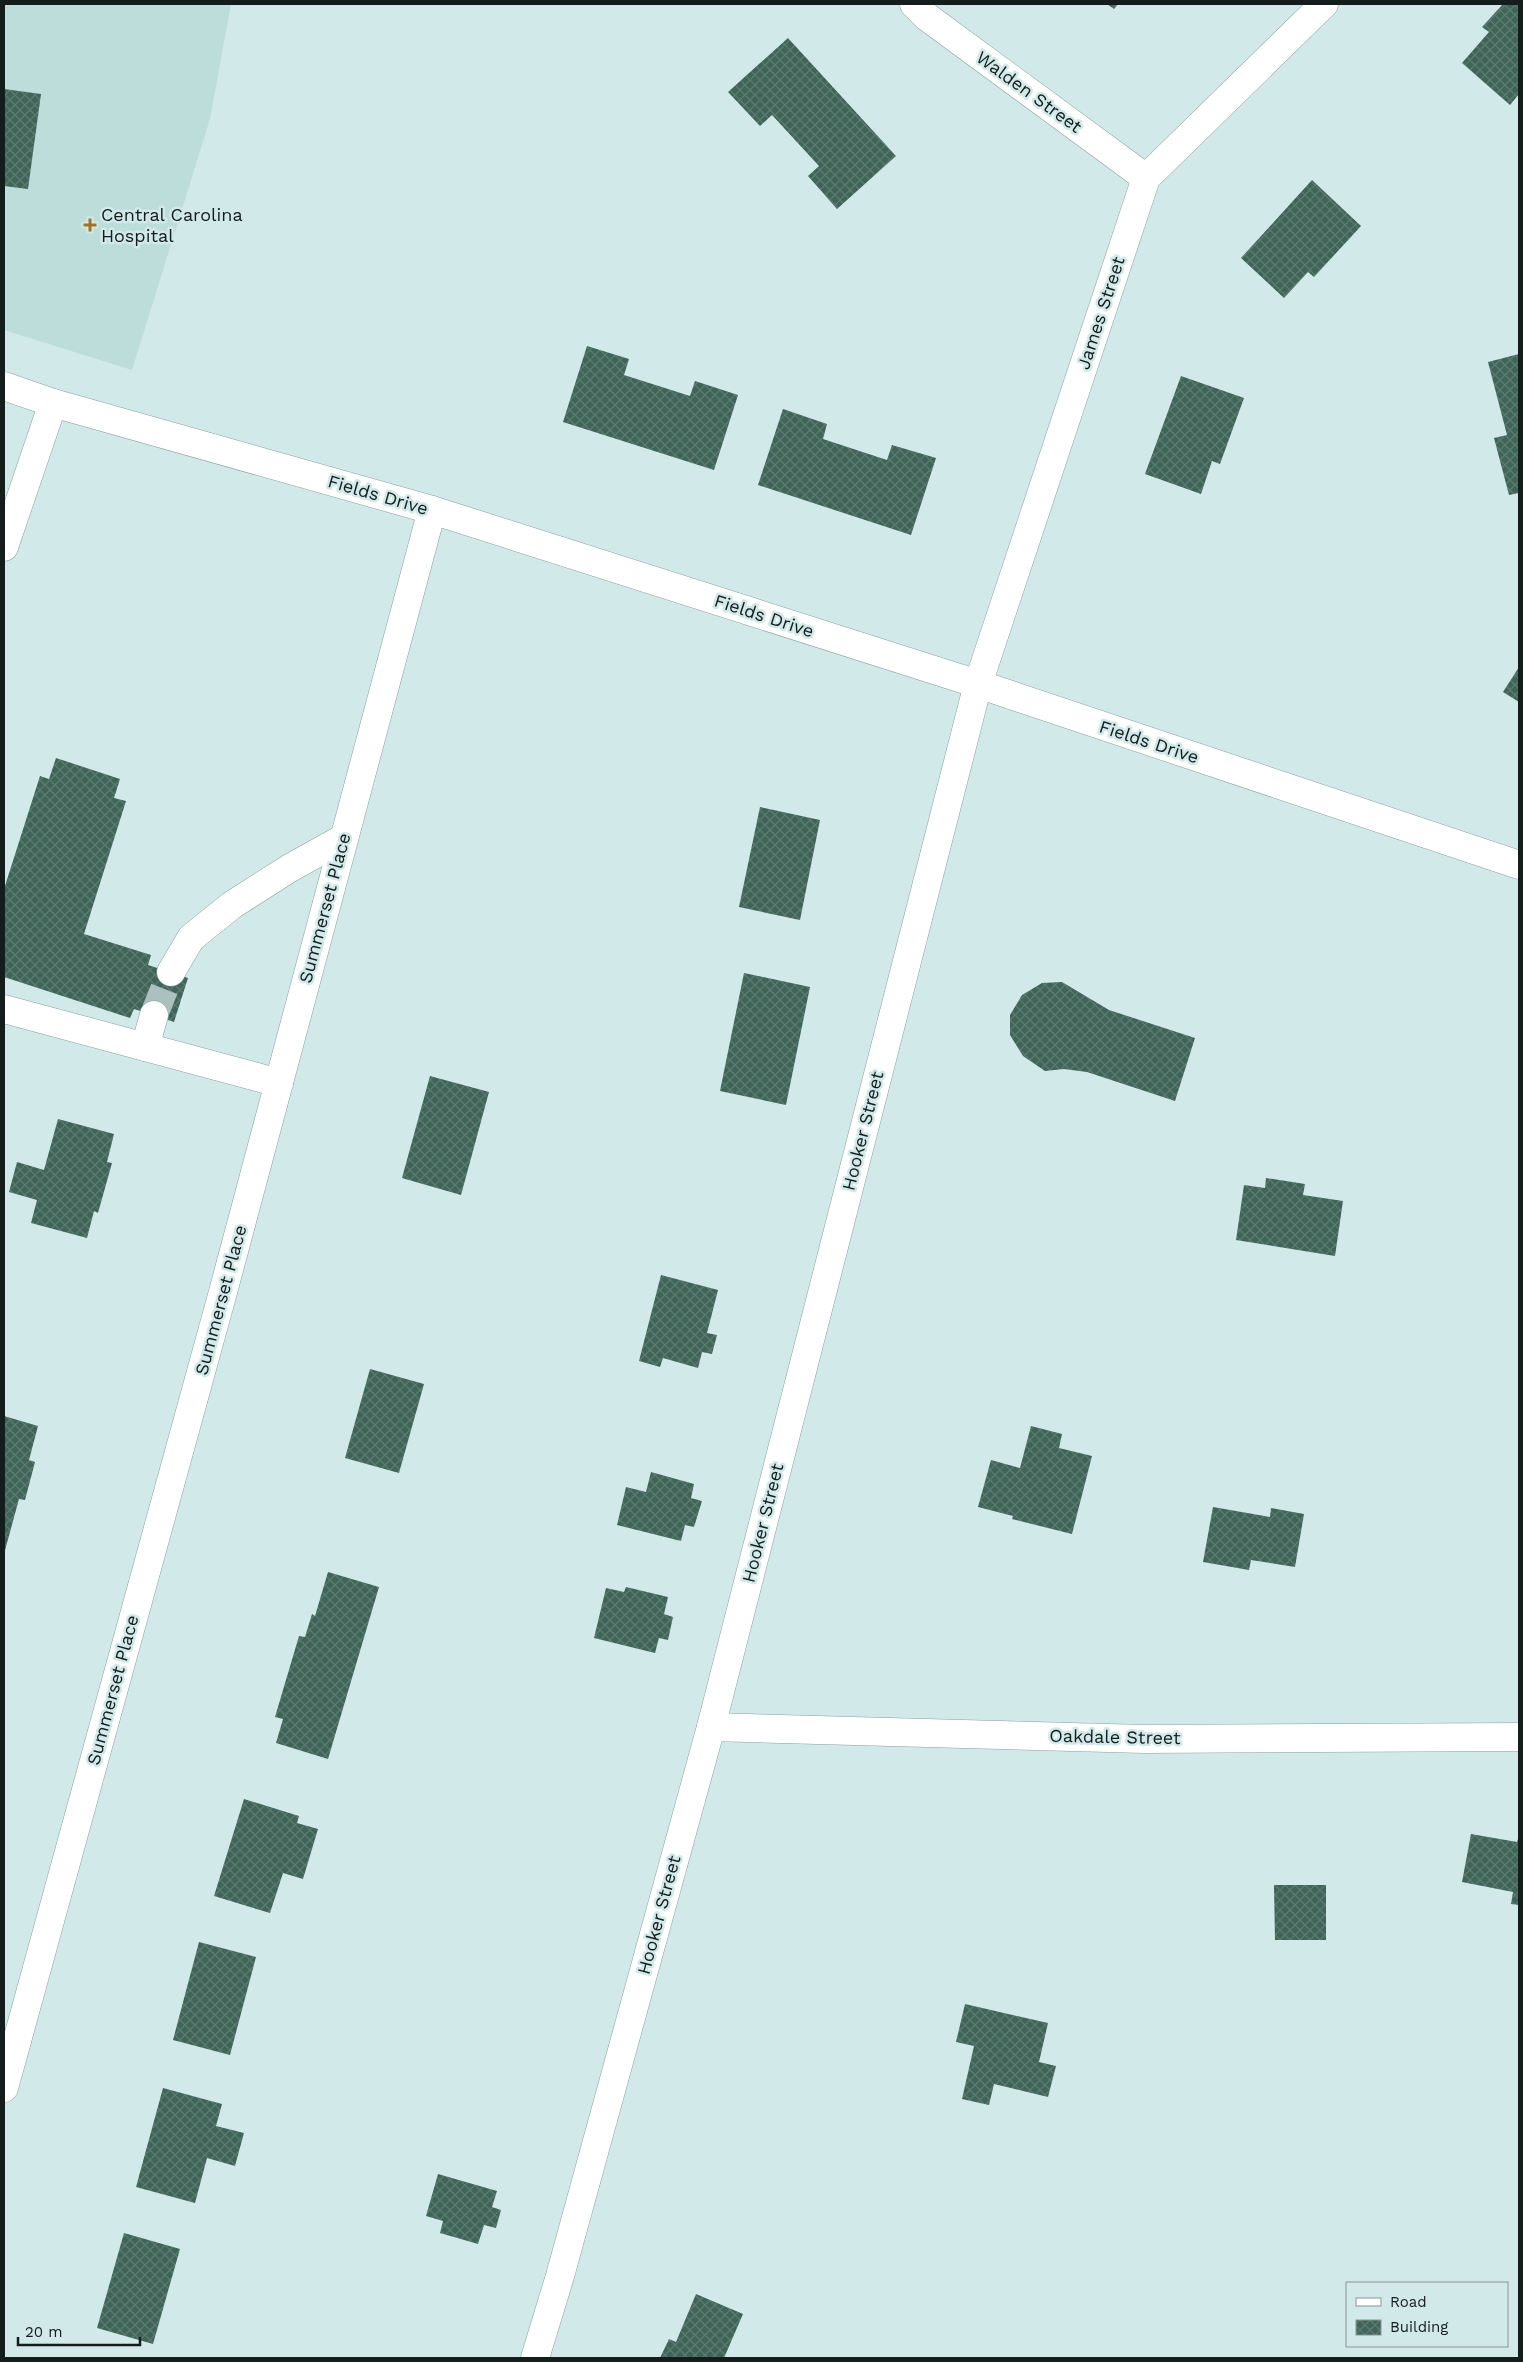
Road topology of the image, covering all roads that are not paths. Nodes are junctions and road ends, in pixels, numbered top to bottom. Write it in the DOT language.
graph roads {
  1 [pos="914,4"];
  2 [pos="1324,4"];
  3 [pos="1146,178"];
  4 [pos="4,386"];
  5 [pos="54,402"];
  6 [pos="432,510"];
  7 [pos="4,547"];
  8 [pos="978,684"];
  9 [pos="344,838"];
  10 [pos="1519,865"];
  11 [pos="171,972"];
  12 [pos="4,1009"];
  13 [pos="154,1015"];
  14 [pos="145,1048"];
  15 [pos="279,1083"];
  16 [pos="710,1726"];
  17 [pos="1519,1737"];
  18 [pos="4,2088"];
  19 [pos="535,2358"];
  1 -- 3 [label="street, Walden Street"];
  2 -- 3 [label="street, James Street"];
  3 -- 8 [label="street, James Street"];
  4 -- 5 [label="street, Fields Drive"];
  5 -- 6 [label="street, Fields Drive"];
  5 -- 7 [label="street"];
  6 -- 8 [label="street, Fields Drive"];
  6 -- 9 [label="street, Summerset Place"];
  8 -- 10 [label="street, Fields Drive"];
  8 -- 16 [label="street, Hooker Street"];
  9 -- 11 [label="street"];
  9 -- 15 [label="street, Summerset Place"];
  12 -- 14 [label="street"];
  13 -- 14 [label="street"];
  14 -- 15 [label="street"];
  15 -- 18 [label="street, Summerset Place"];
  16 -- 17 [label="street, Oakdale Street"];
  16 -- 19 [label="street, Hooker Street"];
}
